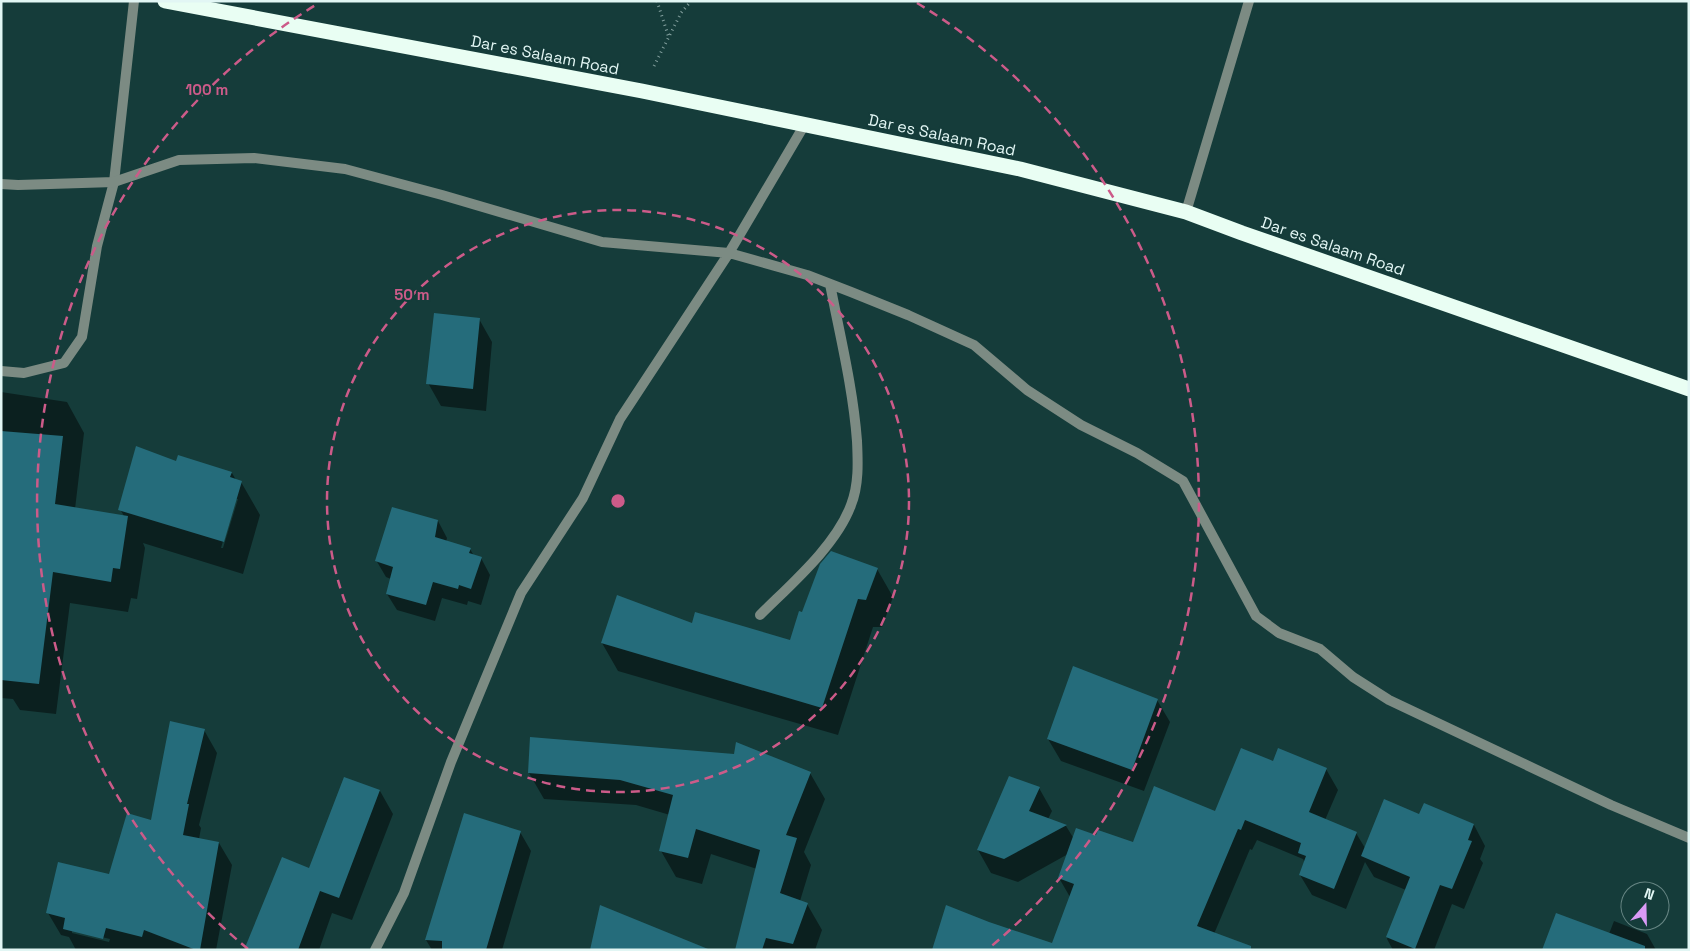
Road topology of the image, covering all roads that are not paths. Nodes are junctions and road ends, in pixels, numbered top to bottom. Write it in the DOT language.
graph roads {
  1 [pos="134,1"];
  2 [pos="165,1"];
  3 [pos="1249,1"];
  4 [pos="805,124"];
  5 [pos="114,182"];
  6 [pos="1,184"];
  7 [pos="1186,212"];
  8 [pos="729,253"];
  9 [pos="830,284"];
  10 [pos="1,371"];
  11 [pos="1689,389"];
  12 [pos="760,615"];
  13 [pos="1689,838"];
  14 [pos="375,950"];
  1 -- 5 [label="street"];
  2 -- 4 [label="highway, Dar es Salaam Road"];
  3 -- 7 [label="street"];
  4 -- 7 [label="highway, Dar es Salaam Road"];
  4 -- 8 [label="street"];
  5 -- 6 [label="street"];
  5 -- 8 [label="street"];
  5 -- 10 [label="street"];
  7 -- 11 [label="highway, Dar es Salaam Road"];
  8 -- 9 [label="street"];
  8 -- 14 [label="street"];
  9 -- 12 [label="street"];
  9 -- 13 [label="street"];
}
